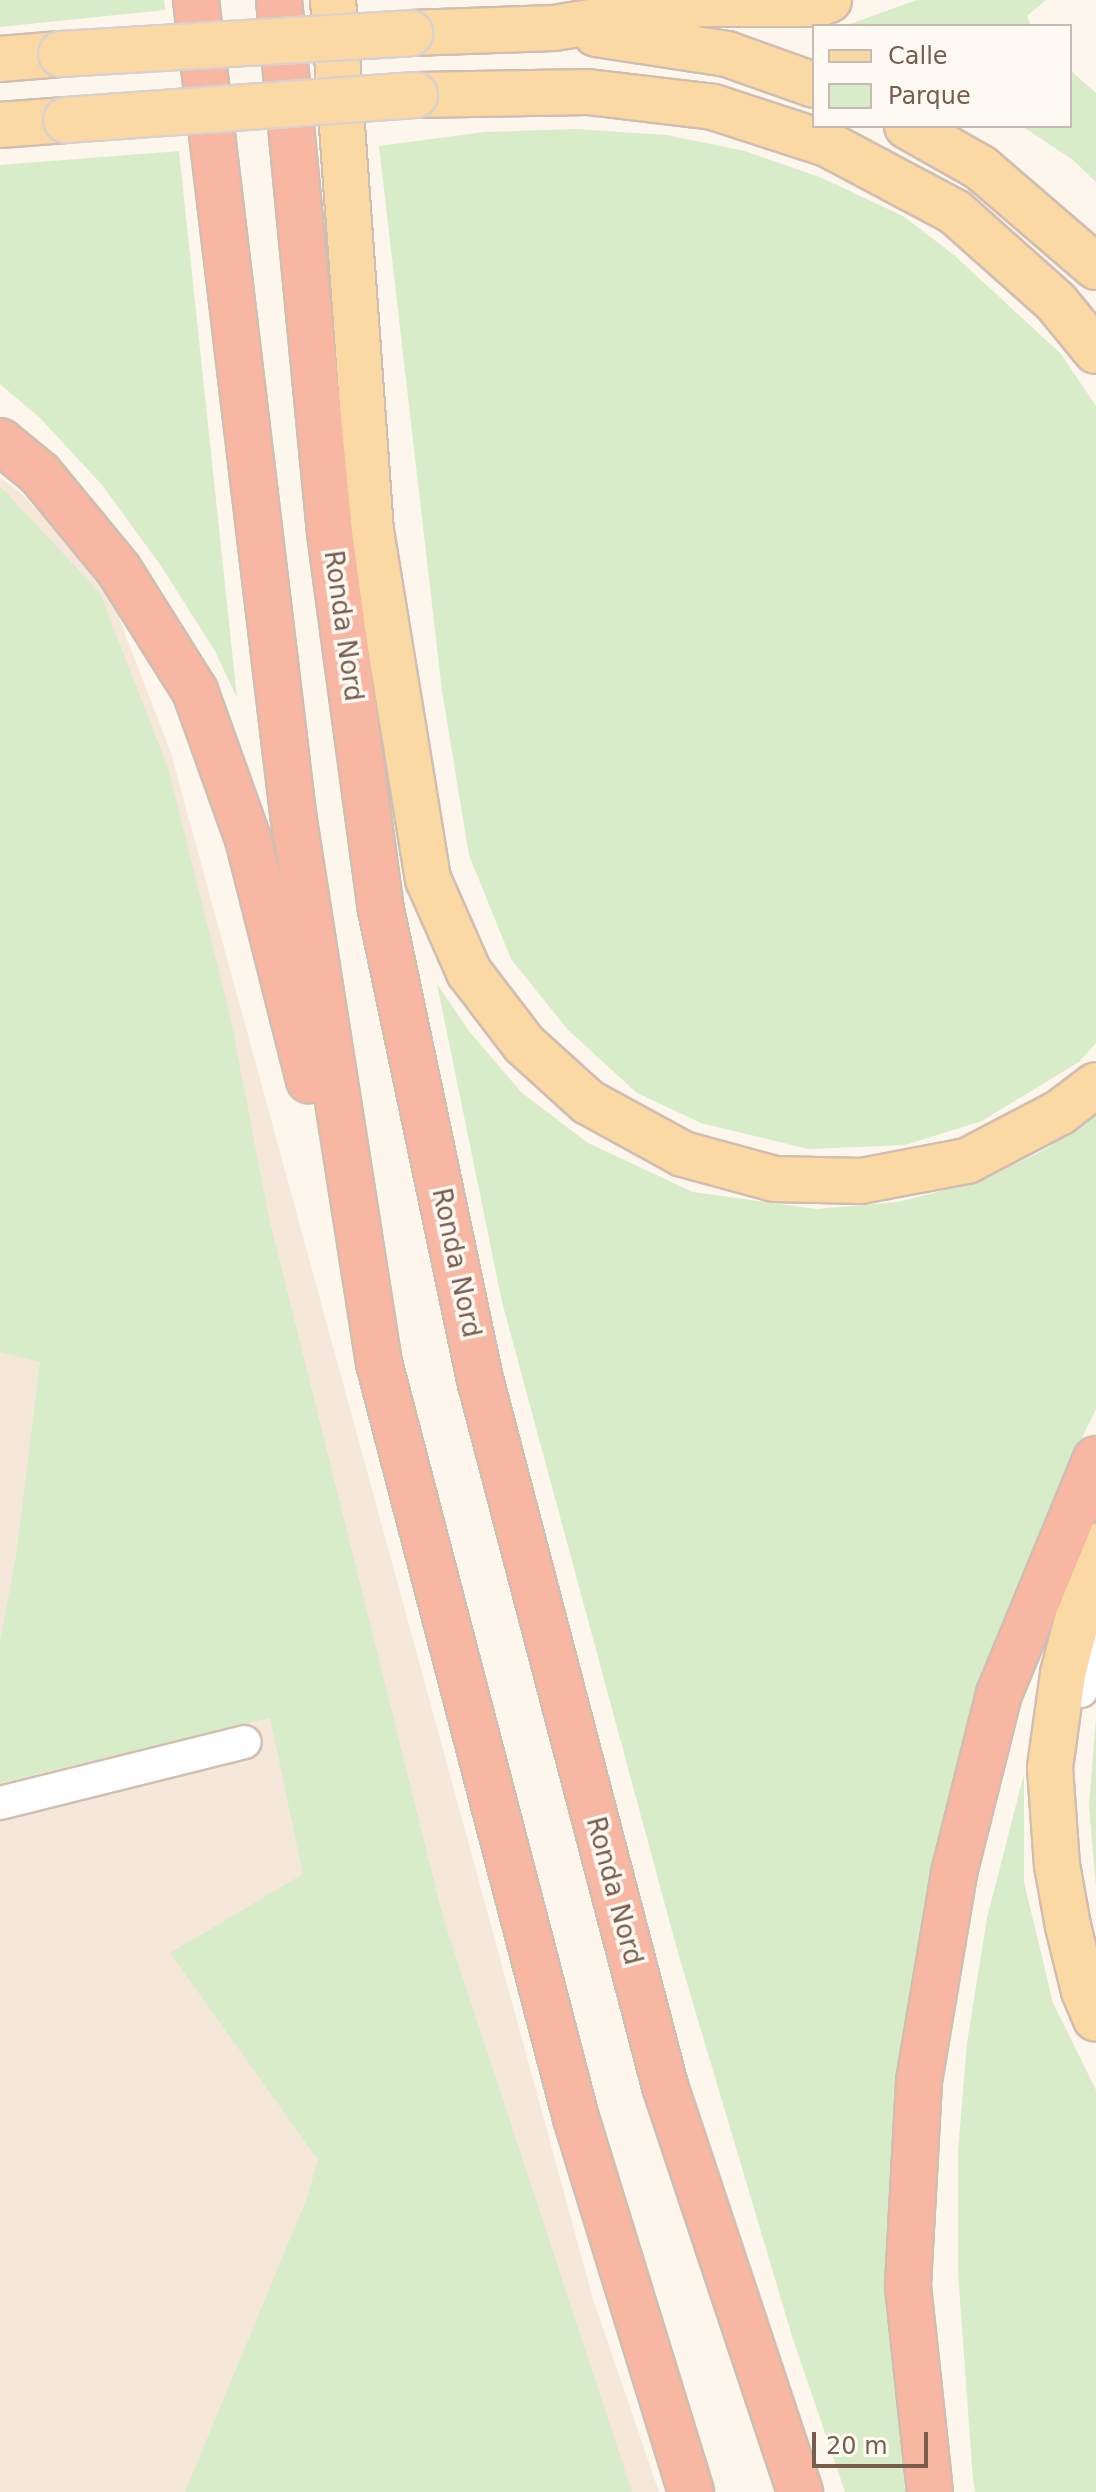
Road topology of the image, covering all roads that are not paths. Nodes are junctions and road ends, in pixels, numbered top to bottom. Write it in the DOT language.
graph roads {
  1 [pos="196,0"];
  2 [pos="279,0"];
  3 [pos="333,0"];
  4 [pos="829,0"];
  5 [pos="554,28"];
  6 [pos="0,59"];
  7 [pos="812,84"];
  8 [pos="0,125"];
  9 [pos="911,128"];
  10 [pos="1096,267"];
  11 [pos="1096,351"];
  12 [pos="0,441"];
  13 [pos="1096,1085"];
  14 [pos="379,1363"];
  15 [pos="1096,1459"];
  16 [pos="1096,1546"];
  17 [pos="1096,1639"];
  18 [pos="244,1742"];
  19 [pos="0,1803"];
  20 [pos="1057,1865"];
  21 [pos="1096,2019"];
  22 [pos="691,2492"];
  23 [pos="800,2492"];
  24 [pos="930,2492"];
  1 -- 14 [label="highway"];
  2 -- 23 [label="highway, Ronda Nord"];
  3 -- 13 [label="main road"];
  4 -- 5 [label="main road"];
  5 -- 6 [label="main road, bridge"];
  5 -- 7 [label="main road"];
  8 -- 11 [label="main road, bridge"];
  9 -- 10 [label="main road"];
  12 -- 14 [label="highway"];
  14 -- 22 [label="highway"];
  15 -- 24 [label="highway"];
  16 -- 20 [label="main road"];
  17 -- 20 [label="street"];
  18 -- 19 [label="street"];
  20 -- 21 [label="main road"];
}
